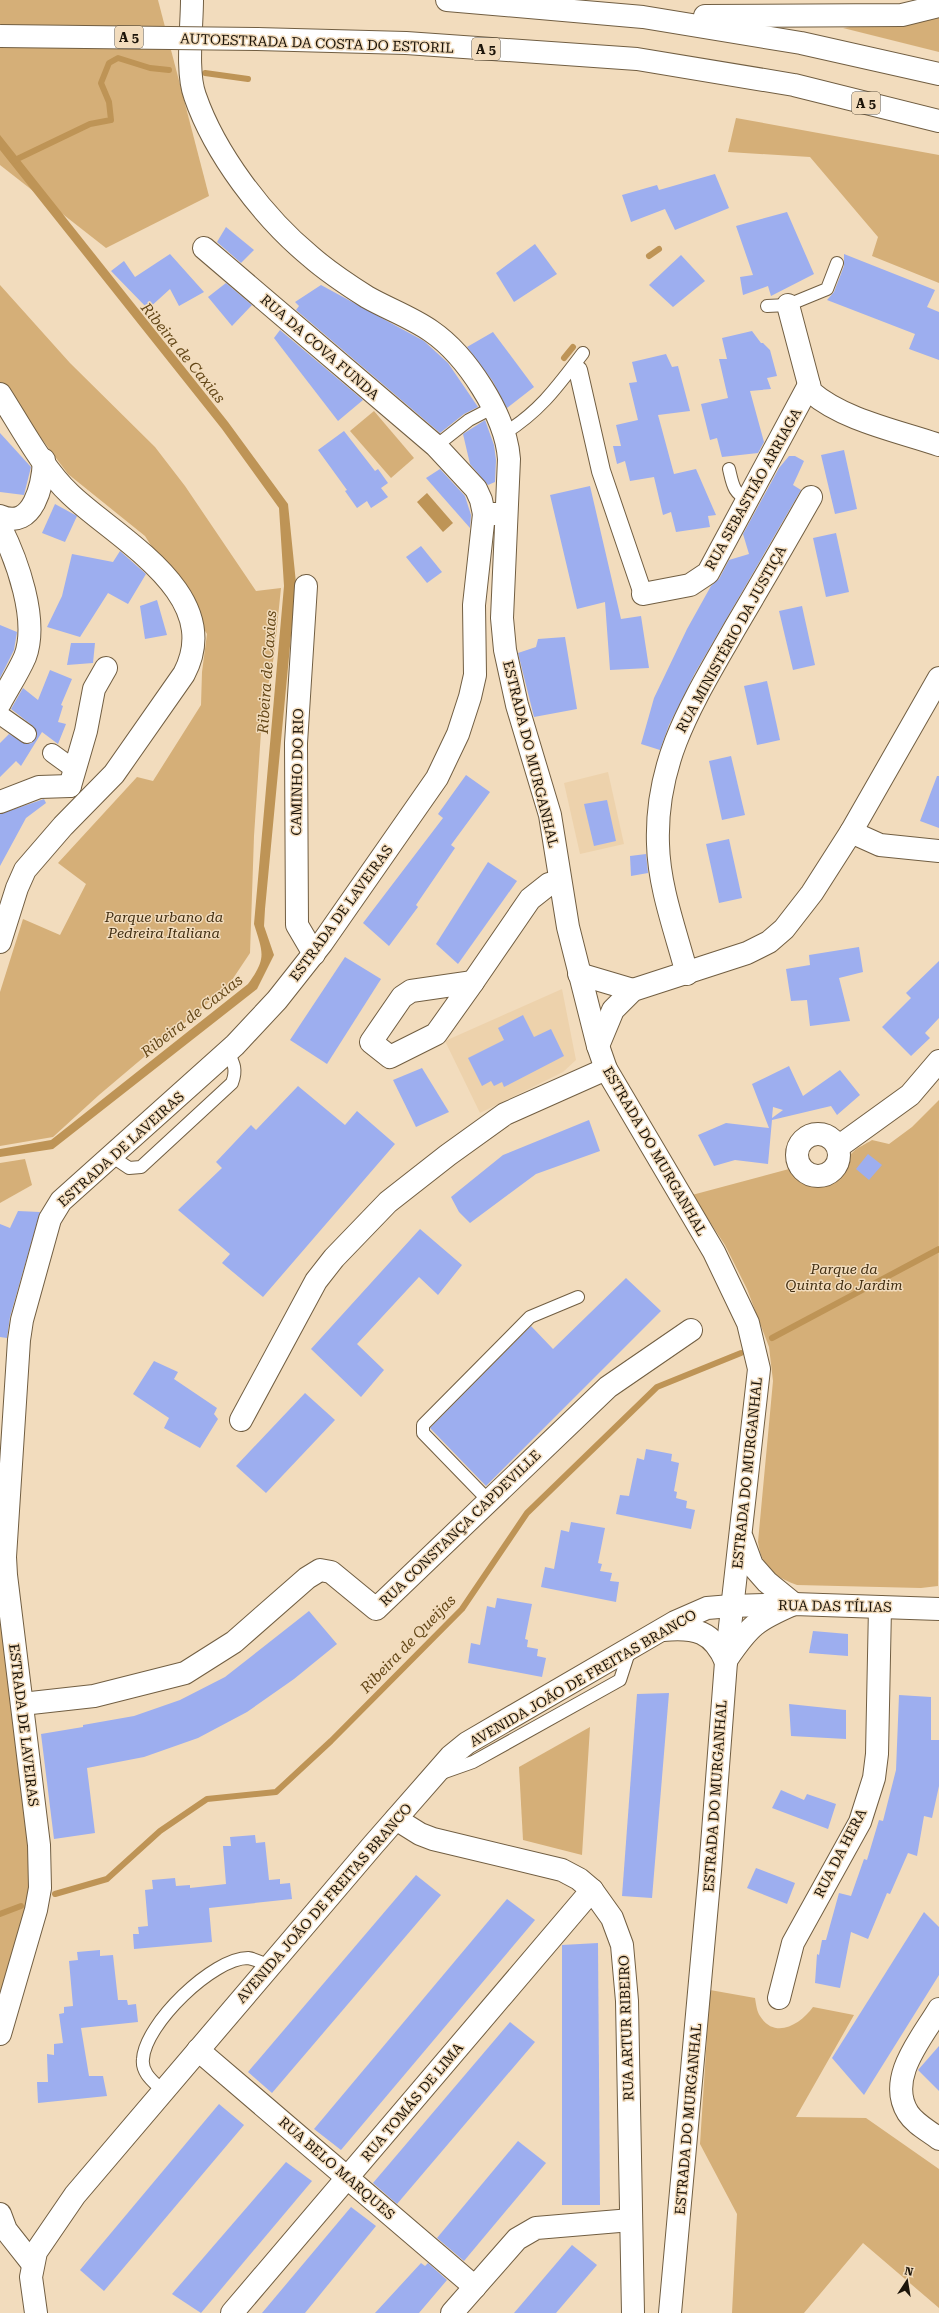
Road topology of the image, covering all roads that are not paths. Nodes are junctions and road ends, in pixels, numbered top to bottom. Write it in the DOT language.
graph roads {
  1 [pos="192,0"];
  2 [pos="446,0"];
  3 [pos="939,6"];
  4 [pos="643,17"];
  5 [pos="0,36"];
  6 [pos="939,74"];
  7 [pos="939,121"];
  8 [pos="204,248"];
  9 [pos="837,263"];
  10 [pos="778,306"];
  11 [pos="583,353"];
  12 [pos="578,370"];
  13 [pos="809,385"];
  14 [pos="0,394"];
  15 [pos="494,407"];
  16 [pos="505,433"];
  17 [pos="939,445"];
  18 [pos="436,446"];
  19 [pos="44,460"];
  20 [pos="729,469"];
  21 [pos="811,497"];
  22 [pos="748,501"];
  23 [pos="484,514"];
  24 [pos="506,514"];
  25 [pos="0,516"];
  26 [pos="0,526"];
  27 [pos="306,586"];
  28 [pos="643,594"];
  29 [pos="106,668"];
  30 [pos="939,678"];
  31 [pos="0,703"];
  32 [pos="0,714"];
  33 [pos="27,734"];
  34 [pos="52,753"];
  35 [pos="72,778"];
  36 [pos="0,802"];
  37 [pos="88,802"];
  38 [pos="851,832"];
  39 [pos="939,851"];
  40 [pos="559,881"];
  41 [pos="0,942"];
  42 [pos="314,954"];
  43 [pos="579,974"];
  44 [pos="687,974"];
  45 [pos="473,982"];
  46 [pos="633,990"];
  47 [pos="598,1046"];
  48 [pos="228,1052"];
  49 [pos="939,1061"];
  50 [pos="606,1069"];
  51 [pos="838,1147"];
  52 [pos="111,1156"];
  53 [pos="578,1297"];
  54 [pos="691,1330"];
  55 [pos="241,1420"];
  56 [pos="489,1501"];
  57 [pos="741,1536"];
  58 [pos="794,1604"];
  59 [pos="731,1606"];
  60 [pos="880,1607"];
  61 [pos="939,1609"];
  62 [pos="661,1630"];
  63 [pos="726,1662"];
  64 [pos="22,1704"];
  65 [pos="396,1819"];
  66 [pos="592,1890"];
  67 [pos="270,1967"];
  68 [pos="779,1998"];
  69 [pos="939,2009"];
  70 [pos="0,2034"];
  71 [pos="198,2050"];
  72 [pos="163,2090"];
  73 [pos="939,2139"];
  74 [pos="348,2176"];
  75 [pos="0,2214"];
  76 [pos="631,2220"];
  77 [pos="32,2263"];
  78 [pos="475,2287"];
  79 [pos="36,2313"];
  80 [pos="232,2313"];
  81 [pos="452,2313"];
  82 [pos="633,2313"];
  83 [pos="670,2313"];
  1 -- 15 [label="main road, ESTRADA DO MURGANHAL"];
  2 -- 4 [label="main road"];
  3 -- 4 [label="main road"];
  4 -- 6 [label="main road"];
  5 -- 7 [label="main road, AUTOESTRADA DA COSTA DO ESTORIL / A 5, bridge"];
  8 -- 18 [label="main road, RUA DA COVA FUNDA"];
  9 -- 10 [label="lane"];
  10 -- 13 [label="main road"];
  11 -- 16 [label="lane"];
  12 -- 28 [label="street"];
  13 -- 17 [label="main road"];
  13 -- 22 [label="main road, RUA SEBASTIÃO ARRIAGA"];
  14 -- 19 [label="main road"];
  15 -- 16 [label="main road, ESTRADA DO MURGANHAL"];
  15 -- 18 [label="lane"];
  16 -- 24 [label="main road, ESTRADA DO MURGANHAL"];
  18 -- 23 [label="main road, RUA DA COVA FUNDA"];
  19 -- 25 [label="main road"];
  19 -- 37 [label="main road"];
  20 -- 22 [label="lane"];
  21 -- 44 [label="main road, RUA MINISTÉRIO DA JUSTIÇA"];
  22 -- 28 [label="main road, RUA SEBASTIÃO ARRIAGA"];
  23 -- 24 [label="main road"];
  23 -- 42 [label="main road, ESTRADA DE LAVEIRAS"];
  24 -- 40 [label="main road, ESTRADA DO MURGANHAL"];
  26 -- 31 [label="main road"];
  27 -- 42 [label="main road, CAMINHO DO RIO"];
  29 -- 35 [label="main road"];
  30 -- 38 [label="main road"];
  32 -- 33 [label="street"];
  34 -- 35 [label="street"];
  35 -- 36 [label="main road"];
  35 -- 37 [label="main road"];
  37 -- 41 [label="main road"];
  38 -- 39 [label="main road"];
  38 -- 44 [label="main road"];
  40 -- 43 [label="main road, ESTRADA DO MURGANHAL"];
  40 -- 45 [label="main road"];
  42 -- 48 [label="main road, ESTRADA DE LAVEIRAS"];
  43 -- 46 [label="main road"];
  43 -- 47 [label="main road, ESTRADA DO MURGANHAL"];
  44 -- 46 [label="main road"];
  46 -- 47 [label="main road"];
  47 -- 50 [label="main road, ESTRADA DO MURGANHAL"];
  48 -- 52 [label="main road, ESTRADA DE LAVEIRAS"];
  48 -- 52 [label="lane"];
  49 -- 51 [label="main road"];
  50 -- 55 [label="main road"];
  50 -- 57 [label="main road, ESTRADA DO MURGANHAL"];
  52 -- 64 [label="main road, ESTRADA DE LAVEIRAS"];
  53 -- 56 [label="lane"];
  54 -- 56 [label="main road, RUA CONSTANÇA CAPDEVILLE"];
  56 -- 64 [label="main road, RUA CONSTANÇA CAPDEVILLE"];
  57 -- 58 [label="main road"];
  57 -- 59 [label="main road, ESTRADA DO MURGANHAL"];
  58 -- 59 [label="main road, RUA DAS TÍLIAS"];
  58 -- 60 [label="main road, RUA DAS TÍLIAS"];
  58 -- 63 [label="main road"];
  59 -- 62 [label="main road, AVENIDA JOÃO DE FREITAS BRANCO"];
  59 -- 63 [label="main road, ESTRADA DO MURGANHAL"];
  60 -- 61 [label="main road, RUA DAS TÍLIAS"];
  60 -- 68 [label="main road, RUA DA HERA"];
  62 -- 63 [label="main road"];
  62 -- 65 [label="main road, AVENIDA JOÃO DE FREITAS BRANCO"];
  63 -- 83 [label="main road, ESTRADA DO MURGANHAL"];
  64 -- 70 [label="main road, ESTRADA DE LAVEIRAS"];
  65 -- 66 [label="main road, RUA ARTUR RIBEIRO"];
  65 -- 67 [label="main road, AVENIDA JOÃO DE FREITAS BRANCO"];
  66 -- 74 [label="main road, RUA TOMÁS DE LIMA"];
  66 -- 76 [label="main road, RUA ARTUR RIBEIRO"];
  67 -- 71 [label="main road, AVENIDA JOÃO DE FREITAS BRANCO"];
  67 -- 72 [label="lane"];
  69 -- 73 [label="main road"];
  71 -- 72 [label="main road, AVENIDA JOÃO DE FREITAS BRANCO"];
  71 -- 74 [label="main road, RUA BELO MARQUES"];
  72 -- 77 [label="main road, AVENIDA JOÃO DE FREITAS BRANCO"];
  74 -- 78 [label="main road, RUA BELO MARQUES"];
  74 -- 80 [label="main road, RUA TOMÁS DE LIMA"];
  75 -- 77 [label="main road"];
  76 -- 78 [label="main road"];
  76 -- 82 [label="main road, RUA ARTUR RIBEIRO"];
  77 -- 79 [label="main road, AVENIDA JOÃO DE FREITAS BRANCO"];
  78 -- 81 [label="main road"];
}
